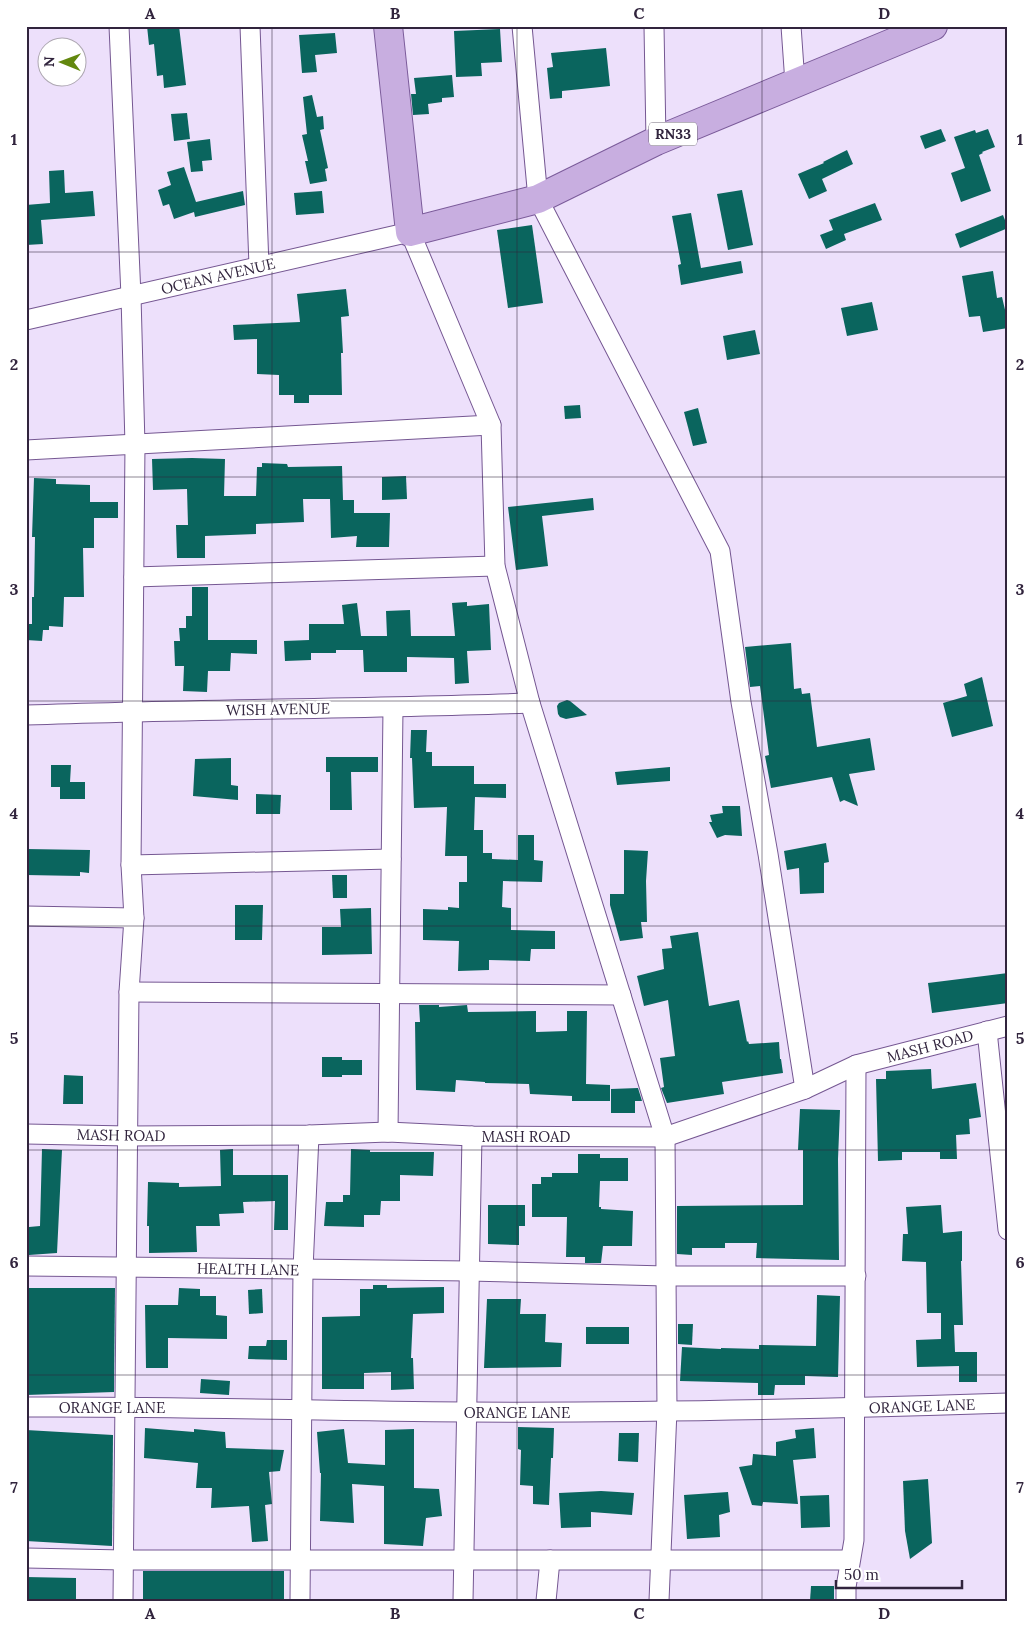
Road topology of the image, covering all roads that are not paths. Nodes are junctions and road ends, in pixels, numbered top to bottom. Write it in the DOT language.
graph roads {
  1 [pos="118,26"];
  2 [pos="250,26"];
  3 [pos="522,26"];
  4 [pos="654,26"];
  5 [pos="791,26"];
  6 [pos="933,26"];
  7 [pos="393,27"];
  8 [pos="795,84"];
  9 [pos="656,141"];
  10 [pos="538,200"];
  11 [pos="410,232"];
  12 [pos="259,266"];
  13 [pos="131,296"];
  14 [pos="26,320"];
  15 [pos="491,425"];
  16 [pos="135,445"];
  17 [pos="26,450"];
  18 [pos="495,566"];
  19 [pos="134,577"];
  20 [pos="530,703"];
  21 [pos="393,708"];
  22 [pos="132,711"];
  23 [pos="26,715"];
  24 [pos="391,859"];
  25 [pos="131,866"];
  26 [pos="26,916"];
  27 [pos="134,918"];
  28 [pos="129,992"];
  29 [pos="390,994"];
  30 [pos="621,994"];
  31 [pos="1008,1026"];
  32 [pos="987,1031"];
  33 [pos="856,1065"];
  34 [pos="805,1089"];
  35 [pos="388,1132"];
  36 [pos="26,1134"];
  37 [pos="309,1135"];
  38 [pos="128,1136"];
  39 [pos="472,1136"];
  40 [pos="665,1137"];
  41 [pos="1008,1230"];
  42 [pos="26,1266"];
  43 [pos="126,1268"];
  44 [pos="302,1269"];
  45 [pos="469,1271"];
  46 [pos="666,1276"];
  47 [pos="856,1276"];
  48 [pos="1008,1403"];
  49 [pos="125,1406"];
  50 [pos="26,1407"];
  51 [pos="856,1408"];
  52 [pos="302,1409"];
  53 [pos="667,1410"];
  54 [pos="466,1412"];
  55 [pos="26,1558"];
  56 [pos="124,1560"];
  57 [pos="300,1560"];
  58 [pos="464,1560"];
  59 [pos="550,1560"];
  60 [pos="660,1560"];
  61 [pos="850,1560"];
  62 [pos="123,1601"];
  63 [pos="300,1601"];
  64 [pos="463,1601"];
  65 [pos="546,1601"];
  66 [pos="659,1601"];
  67 [pos="846,1601"];
  1 -- 13 [label="street"];
  2 -- 12 [label="street"];
  3 -- 10 [label="street"];
  4 -- 9 [label="street"];
  5 -- 8 [label="street"];
  6 -- 8 [label="main road, RN33"];
  7 -- 11 [label="main road"];
  8 -- 9 [label="main road, RN33"];
  9 -- 10 [label="main road, RN33"];
  10 -- 11 [label="main road, RN33"];
  10 -- 34 [label="street"];
  11 -- 12 [label="street, OCEAN AVENUE"];
  11 -- 15 [label="street"];
  12 -- 13 [label="street, OCEAN AVENUE"];
  13 -- 14 [label="street, OCEAN AVENUE"];
  13 -- 16 [label="street"];
  15 -- 16 [label="street"];
  15 -- 18 [label="street"];
  16 -- 17 [label="street"];
  16 -- 19 [label="street"];
  18 -- 19 [label="street"];
  18 -- 20 [label="street"];
  19 -- 22 [label="street"];
  20 -- 21 [label="street, WISH AVENUE"];
  20 -- 30 [label="street"];
  21 -- 22 [label="street, WISH AVENUE"];
  21 -- 24 [label="street"];
  22 -- 23 [label="street, WISH AVENUE"];
  22 -- 25 [label="street"];
  24 -- 25 [label="street"];
  24 -- 29 [label="street"];
  25 -- 27 [label="street"];
  26 -- 27 [label="street"];
  27 -- 28 [label="street"];
  28 -- 29 [label="street"];
  28 -- 38 [label="street"];
  29 -- 30 [label="street"];
  29 -- 35 [label="street"];
  30 -- 40 [label="street"];
  31 -- 32 [label="street, MASH ROAD"];
  32 -- 33 [label="street, MASH ROAD"];
  32 -- 41 [label="street"];
  33 -- 34 [label="street, MASH ROAD"];
  33 -- 47 [label="street"];
  34 -- 40 [label="street, MASH ROAD"];
  35 -- 37 [label="street, MASH ROAD"];
  35 -- 39 [label="street, MASH ROAD"];
  36 -- 38 [label="street, MASH ROAD"];
  37 -- 38 [label="street, MASH ROAD"];
  37 -- 44 [label="street"];
  38 -- 43 [label="street"];
  39 -- 40 [label="street, MASH ROAD"];
  39 -- 45 [label="street"];
  40 -- 46 [label="street"];
  42 -- 43 [label="street, HEALTH LANE"];
  43 -- 44 [label="street, HEALTH LANE"];
  43 -- 49 [label="street"];
  44 -- 45 [label="street, HEALTH LANE"];
  44 -- 52 [label="street"];
  45 -- 46 [label="street, HEALTH LANE"];
  45 -- 54 [label="street"];
  46 -- 47 [label="street, HEALTH LANE"];
  46 -- 53 [label="street"];
  47 -- 51 [label="street"];
  48 -- 51 [label="street, ORANGE LANE"];
  49 -- 50 [label="street, ORANGE LANE"];
  49 -- 52 [label="street, ORANGE LANE"];
  49 -- 56 [label="street"];
  51 -- 53 [label="street, ORANGE LANE"];
  51 -- 61 [label="street"];
  52 -- 54 [label="street, ORANGE LANE"];
  52 -- 57 [label="street"];
  53 -- 54 [label="street, ORANGE LANE"];
  53 -- 60 [label="street"];
  54 -- 58 [label="street"];
  55 -- 56 [label="street"];
  56 -- 57 [label="street"];
  56 -- 62 [label="street"];
  57 -- 58 [label="street"];
  57 -- 63 [label="street"];
  58 -- 59 [label="street"];
  58 -- 64 [label="street"];
  59 -- 60 [label="street"];
  59 -- 65 [label="street"];
  60 -- 61 [label="street"];
  60 -- 66 [label="street"];
  61 -- 67 [label="street"];
}
